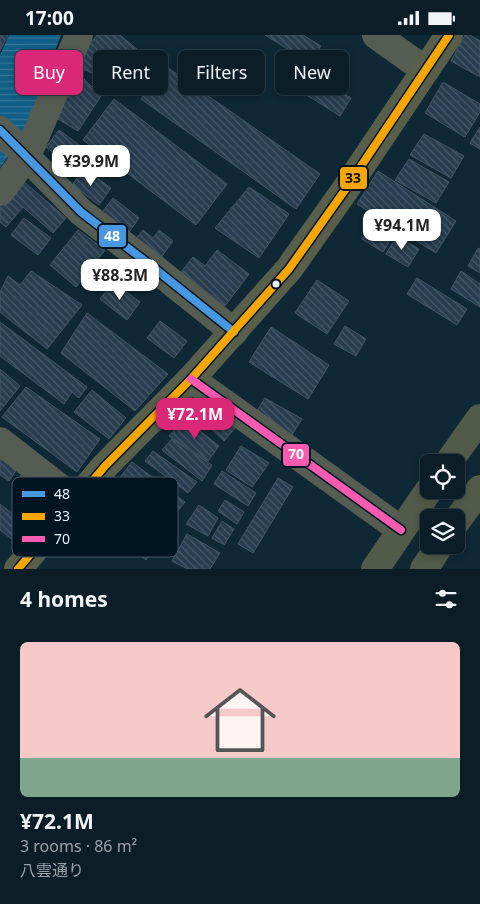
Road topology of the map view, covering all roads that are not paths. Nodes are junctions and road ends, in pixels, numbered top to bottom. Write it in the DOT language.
graph roads {
  1 [pos="79,35"];
  2 [pos="376,35"];
  3 [pos="449,35"];
  4 [pos="425,70"];
  5 [pos="0,130"];
  6 [pos="27,156"];
  7 [pos="0,192"];
  8 [pos="234,332"];
  9 [pos="191,379"];
  10 [pos="480,418"];
  11 [pos="0,441"];
  12 [pos="454,454"];
  13 [pos="46,477"];
  14 [pos="96,477"];
  15 [pos="480,489"];
  16 [pos="423,499"];
  17 [pos="465,510"];
  18 [pos="401,530"];
  19 [pos="434,554"];
  20 [pos="28,557"];
  21 [pos="18,569"];
  22 [pos="374,569"];
  23 [pos="424,569"];
  1 -- 6 [label="street"];
  2 -- 4 [label="street"];
  3 -- 4 [label="main road"];
  4 -- 8 [label="main road"];
  5 -- 6 [label="street"];
  6 -- 7 [label="street"];
  6 -- 8 [label="street"];
  8 -- 9 [label="main road"];
  9 -- 14 [label="main road"];
  9 -- 18 [label="street"];
  10 -- 12 [label="street"];
  11 -- 13 [label="street"];
  15 -- 17 [label="street"];
  16 -- 18 [label="street"];
  18 -- 22 [label="street"];
  19 -- 23 [label="street"];
  20 -- 21 [label="main road"];
}
